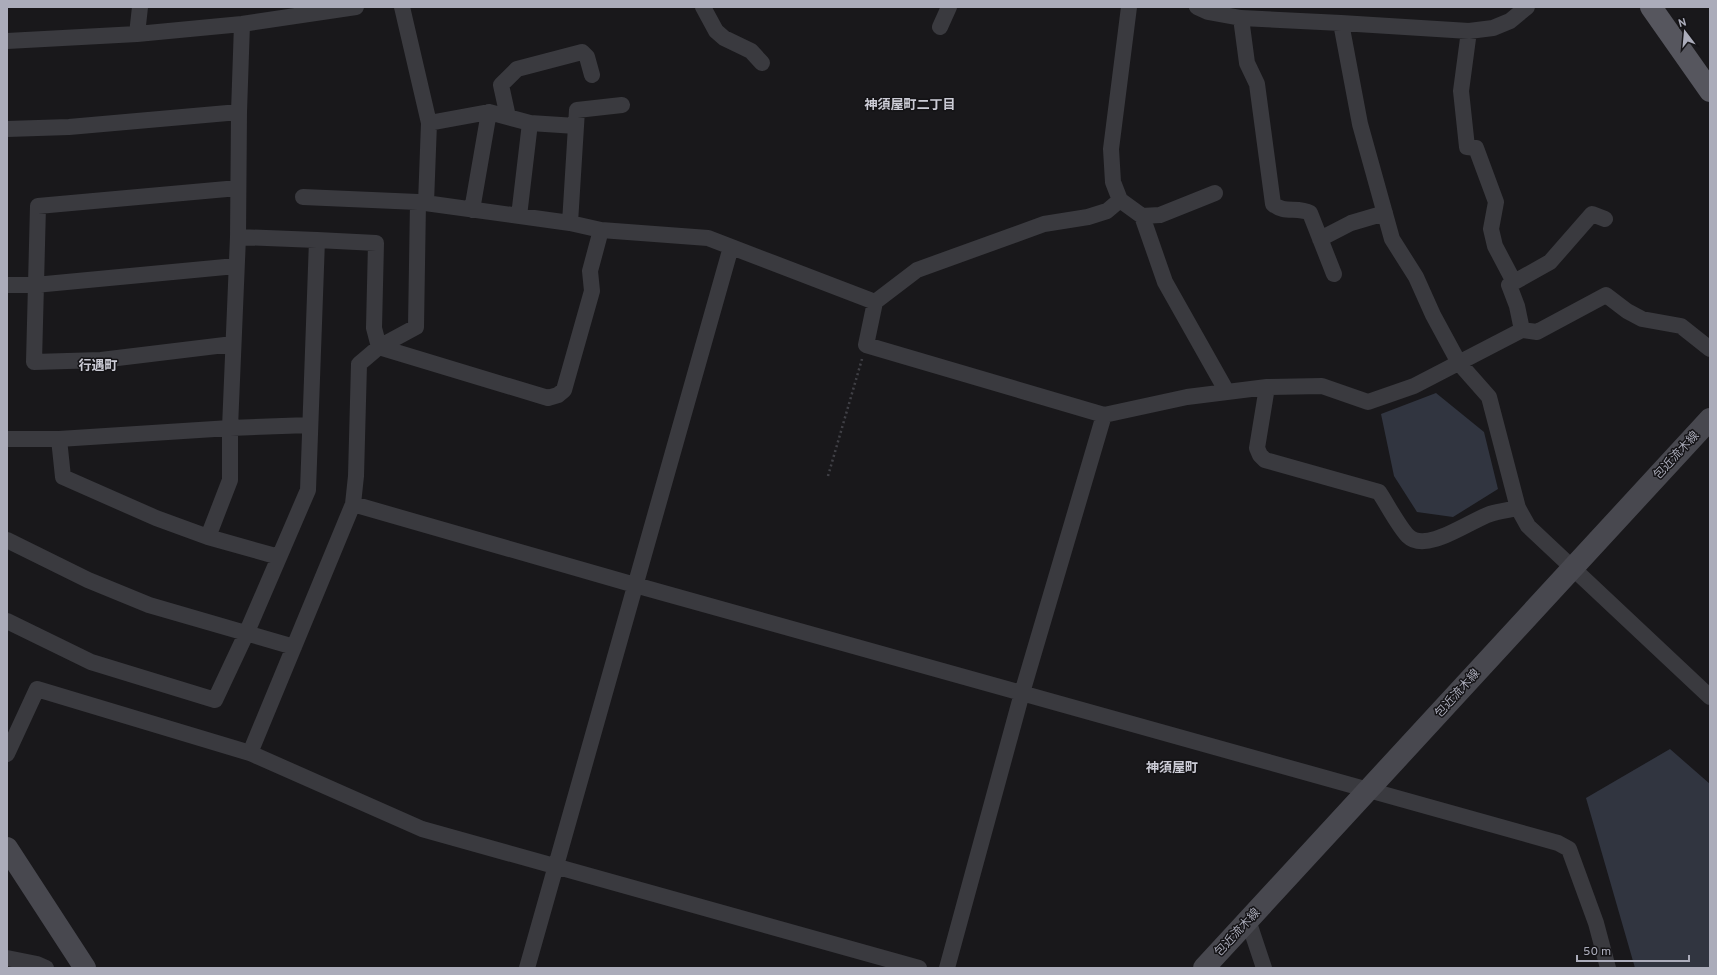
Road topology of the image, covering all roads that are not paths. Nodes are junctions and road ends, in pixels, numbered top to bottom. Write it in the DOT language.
graph roads {
  1 [pos="140,7"];
  2 [pos="356,7"];
  3 [pos="402,7"];
  4 [pos="703,7"];
  5 [pos="949,7"];
  6 [pos="1129,7"];
  7 [pos="1197,7"];
  8 [pos="1527,7"];
  9 [pos="1651,7"];
  10 [pos="1240,18"];
  11 [pos="1341,23"];
  12 [pos="242,24"];
  13 [pos="940,27"];
  14 [pos="1469,31"];
  15 [pos="137,34"];
  16 [pos="7,41"];
  17 [pos="762,63"];
  18 [pos="592,75"];
  19 [pos="1710,91"];
  20 [pos="622,105"];
  21 [pos="239,112"];
  22 [pos="489,112"];
  23 [pos="508,118"];
  24 [pos="429,123"];
  25 [pos="530,123"];
  26 [pos="576,126"];
  27 [pos="7,129"];
  28 [pos="238,188"];
  29 [pos="1216,193"];
  30 [pos="303,196"];
  31 [pos="1120,200"];
  32 [pos="422,203"];
  33 [pos="472,210"];
  34 [pos="1385,213"];
  35 [pos="519,216"];
  36 [pos="1142,216"];
  37 [pos="1605,219"];
  38 [pos="570,224"];
  39 [pos="601,230"];
  40 [pos="238,237"];
  41 [pos="1320,239"];
  42 [pos="317,240"];
  43 [pos="731,247"];
  44 [pos="236,266"];
  45 [pos="1334,274"];
  46 [pos="1514,282"];
  47 [pos="7,284"];
  48 [pos="35,285"];
  49 [pos="875,302"];
  50 [pos="1522,330"];
  51 [pos="233,344"];
  52 [pos="379,347"];
  53 [pos="1710,350"];
  54 [pos="1459,363"];
  55 [pos="1267,387"];
  56 [pos="1227,392"];
  57 [pos="1104,414"];
  58 [pos="1710,419"];
  59 [pos="310,425"];
  60 [pos="230,428"];
  61 [pos="59,439"];
  62 [pos="7,440"];
  63 [pos="353,504"];
  64 [pos="1518,508"];
  65 [pos="208,537"];
  66 [pos="7,540"];
  67 [pos="279,557"];
  68 [pos="1572,568"];
  69 [pos="635,585"];
  70 [pos="7,621"];
  71 [pos="246,634"];
  72 [pos="294,647"];
  73 [pos="1022,693"];
  74 [pos="1710,697"];
  75 [pos="250,753"];
  76 [pos="7,754"];
  77 [pos="1369,789"];
  78 [pos="7,848"];
  79 [pos="555,866"];
  80 [pos="1248,920"];
  81 [pos="7,958"];
  82 [pos="46,968"];
  83 [pos="85,968"];
  84 [pos="526,968"];
  85 [pos="919,968"];
  86 [pos="947,968"];
  87 [pos="1204,968"];
  88 [pos="1264,968"];
  89 [pos="1608,968"];
  1 -- 15 [label="street"];
  2 -- 12 [label="street"];
  3 -- 24 [label="street"];
  4 -- 17 [label="street"];
  5 -- 13 [label="street"];
  6 -- 31 [label="street"];
  7 -- 10 [label="street"];
  8 -- 14 [label="street"];
  9 -- 19 [label="main road"];
  10 -- 11 [label="street"];
  10 -- 41 [label="street"];
  11 -- 14 [label="street"];
  11 -- 34 [label="street"];
  12 -- 15 [label="street"];
  12 -- 21 [label="street"];
  14 -- 46 [label="street"];
  15 -- 16 [label="street"];
  18 -- 23 [label="street"];
  20 -- 26 [label="street"];
  21 -- 27 [label="street"];
  21 -- 28 [label="street"];
  22 -- 23 [label="street"];
  22 -- 24 [label="street"];
  22 -- 33 [label="street"];
  23 -- 25 [label="street"];
  24 -- 32 [label="street"];
  25 -- 26 [label="street"];
  25 -- 35 [label="street"];
  26 -- 38 [label="street"];
  28 -- 40 [label="street"];
  28 -- 48 [label="street"];
  29 -- 36 [label="street"];
  30 -- 32 [label="street"];
  31 -- 36 [label="street"];
  31 -- 49 [label="street"];
  32 -- 33 [label="street"];
  32 -- 52 [label="street"];
  33 -- 35 [label="street"];
  34 -- 41 [label="street"];
  34 -- 54 [label="street"];
  35 -- 38 [label="street"];
  36 -- 56 [label="street"];
  37 -- 46 [label="street"];
  38 -- 39 [label="street"];
  39 -- 43 [label="street"];
  39 -- 52 [label="street"];
  40 -- 42 [label="street"];
  40 -- 44 [label="street"];
  41 -- 45 [label="street"];
  42 -- 52 [label="street"];
  42 -- 59 [label="street"];
  43 -- 49 [label="street"];
  43 -- 69 [label="street"];
  44 -- 48 [label="street"];
  44 -- 51 [label="street"];
  46 -- 50 [label="street"];
  47 -- 48 [label="street"];
  48 -- 51 [label="street"];
  49 -- 57 [label="street"];
  50 -- 53 [label="street"];
  50 -- 54 [label="street"];
  51 -- 60 [label="street"];
  52 -- 63 [label="street"];
  54 -- 55 [label="street"];
  54 -- 64 [label="street"];
  55 -- 56 [label="street"];
  55 -- 64 [label="street"];
  56 -- 57 [label="street"];
  57 -- 73 [label="street"];
  58 -- 68 [label="street, 包近流木線"];
  59 -- 60 [label="street"];
  59 -- 67 [label="street"];
  60 -- 61 [label="street"];
  60 -- 65 [label="street"];
  61 -- 62 [label="street"];
  61 -- 65 [label="street"];
  63 -- 69 [label="street"];
  63 -- 72 [label="street"];
  64 -- 68 [label="street"];
  65 -- 67 [label="street"];
  66 -- 71 [label="street"];
  67 -- 71 [label="street"];
  68 -- 74 [label="street"];
  68 -- 77 [label="street, 包近流木線"];
  69 -- 73 [label="street"];
  69 -- 79 [label="street"];
  70 -- 71 [label="street"];
  71 -- 72 [label="street"];
  72 -- 75 [label="street"];
  73 -- 77 [label="street"];
  73 -- 86 [label="street"];
  75 -- 76 [label="street"];
  75 -- 79 [label="street"];
  77 -- 80 [label="street, 包近流木線"];
  77 -- 89 [label="street"];
  78 -- 83 [label="street"];
  79 -- 84 [label="street"];
  79 -- 85 [label="street"];
  80 -- 87 [label="street, 包近流木線"];
  80 -- 88 [label="street"];
  81 -- 82 [label="street"];
}
